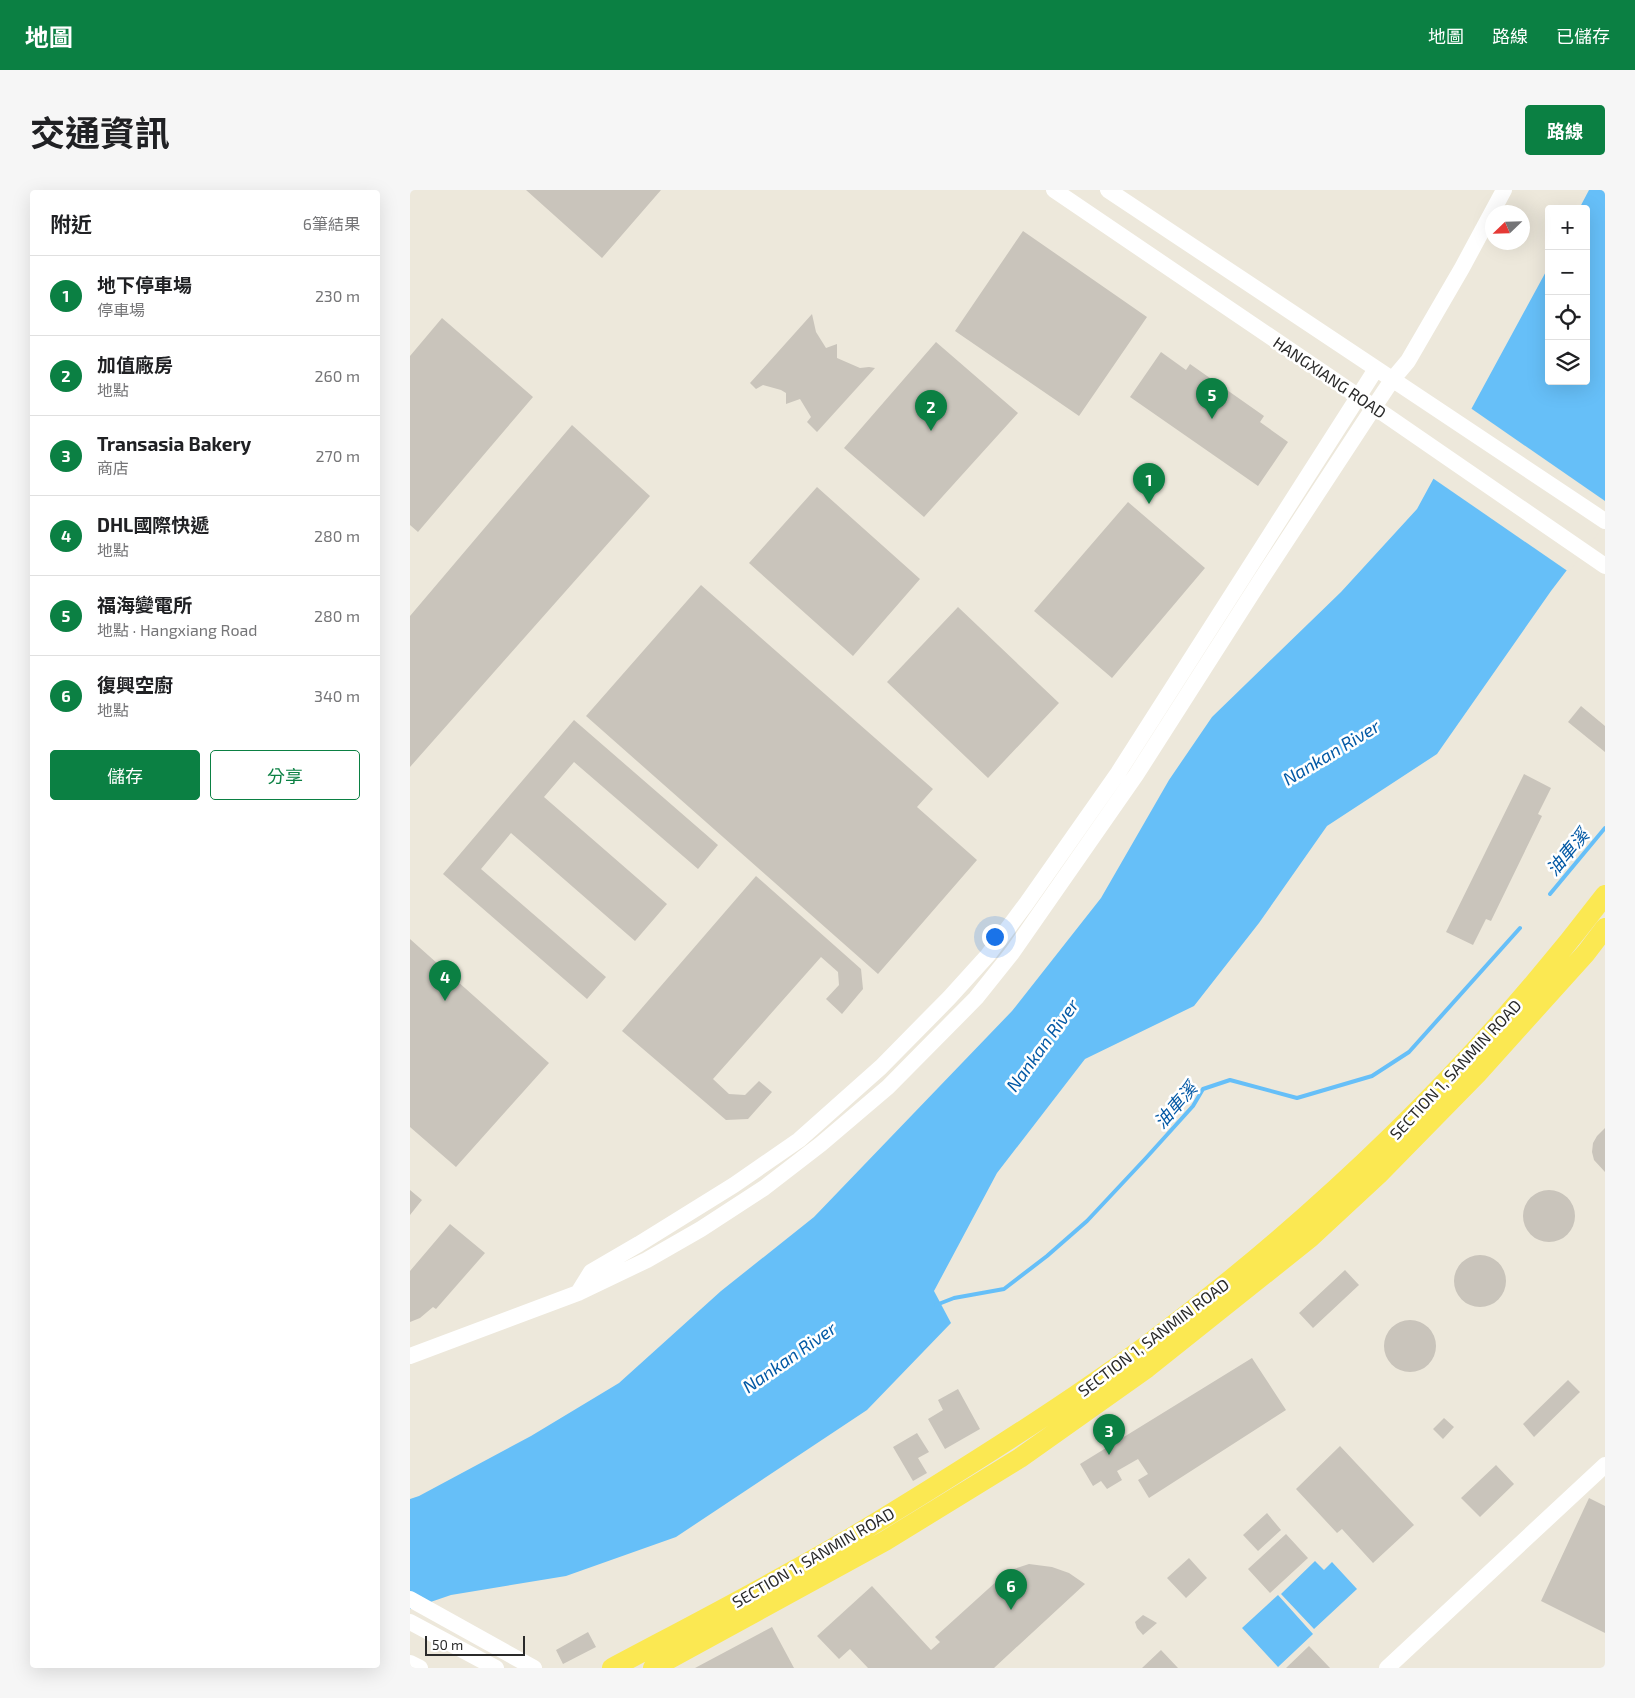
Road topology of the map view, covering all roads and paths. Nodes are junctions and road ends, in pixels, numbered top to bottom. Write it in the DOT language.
graph roads {
  1 [pos="1054,190"];
  2 [pos="1108,190"];
  3 [pos="1504,190"];
  4 [pos="1129,196"];
  5 [pos="1376,369"];
  6 [pos="1399,384"];
  7 [pos="1359,397"];
  8 [pos="1374,407"];
  9 [pos="1605,520"];
  10 [pos="1605,566"];
  11 [pos="1605,895"];
  12 [pos="1605,928"];
  13 [pos="578,1293"];
  14 [pos="410,1356"];
  15 [pos="1605,1465"];
  16 [pos="410,1599"];
  17 [pos="410,1622"];
  18 [pos="410,1663"];
  19 [pos="420,1668"];
  20 [pos="496,1668"];
  21 [pos="534,1668"];
  22 [pos="612,1668"];
  23 [pos="653,1668"];
  24 [pos="1387,1668"];
  1 -- 7 [label="street, HANGXIANG ROAD"];
  2 -- 4 [label="street, HANGXIANG ROAD"];
  3 -- 6 [label="street"];
  4 -- 5 [label="street, HANGXIANG ROAD"];
  5 -- 6 [label="street, HANGXIANG ROAD"];
  5 -- 7 [label="street"];
  6 -- 8 [label="street"];
  6 -- 9 [label="street, HANGXIANG ROAD"];
  7 -- 8 [label="street, HANGXIANG ROAD"];
  7 -- 13 [label="street"];
  8 -- 10 [label="street, HANGXIANG ROAD"];
  8 -- 13 [label="street"];
  11 -- 22 [label="main road, SECTION 1, SANMIN ROAD"];
  12 -- 23 [label="main road, SECTION 1, SANMIN ROAD"];
  13 -- 14 [label="street"];
  15 -- 24 [label="street"];
  16 -- 21 [label="street"];
  17 -- 20 [label="street"];
  18 -- 19 [label="street"];
}
